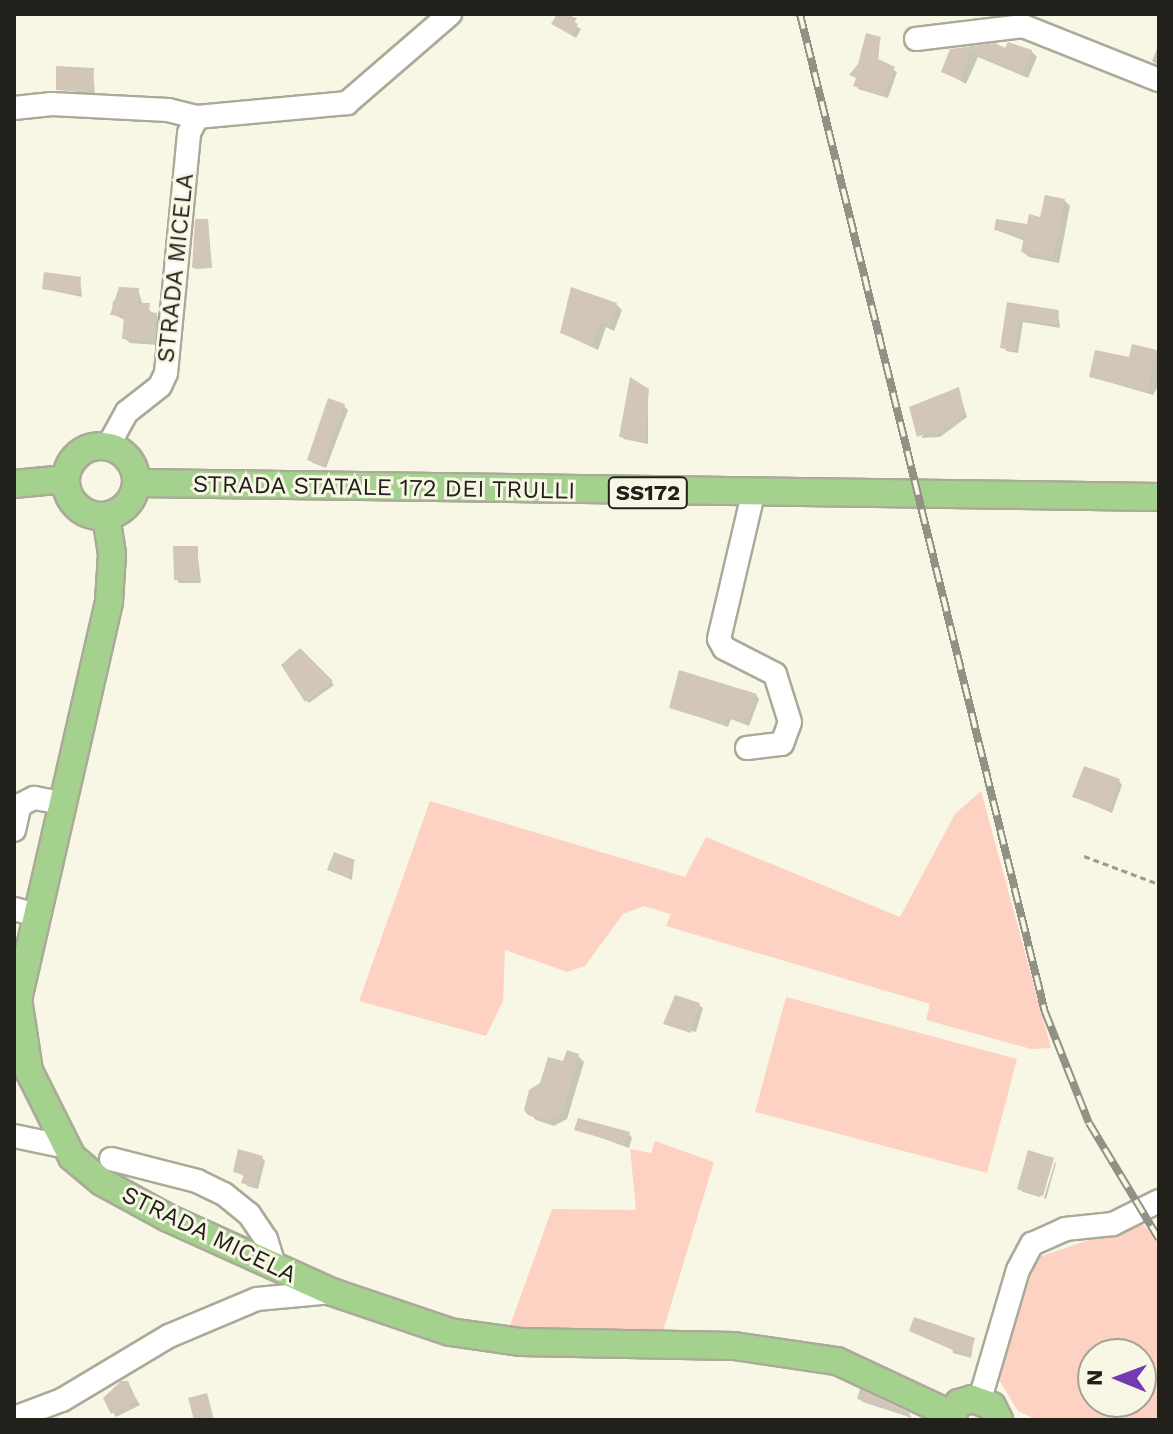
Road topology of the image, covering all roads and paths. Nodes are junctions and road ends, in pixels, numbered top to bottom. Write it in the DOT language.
graph roads {
  1 [pos="450,14"];
  2 [pos="916,39"];
  3 [pos="1159,80"];
  4 [pos="14,108"];
  5 [pos="197,117"];
  6 [pos="108,446"];
  7 [pos="66,479"];
  8 [pos="137,483"];
  9 [pos="14,484"];
  10 [pos="753,494"];
  11 [pos="1159,497"];
  12 [pos="106,516"];
  13 [pos="747,748"];
  14 [pos="63,803"];
  15 [pos="14,830"];
  16 [pos="1084,856"];
  17 [pos="1159,884"];
  18 [pos="25,912"];
  19 [pos="14,1136"];
  20 [pos="67,1147"];
  21 [pos="111,1159"];
  22 [pos="1159,1201"];
  23 [pos="274,1266"];
  24 [pos="332,1292"];
  25 [pos="980,1399"];
  26 [pos="950,1417"];
  27 [pos="14,1418"];
  28 [pos="999,1420"];
  1 -- 5 [label="street"];
  2 -- 3 [label="street"];
  4 -- 5 [label="street"];
  5 -- 6 [label="street, STRADA MICELA"];
  6 -- 7 [label="main road"];
  6 -- 8 [label="main road"];
  7 -- 9 [label="main road"];
  7 -- 12 [label="main road"];
  8 -- 10 [label="main road, STRADA STATALE 172 DEI TRULLI / SS172"];
  8 -- 12 [label="main road"];
  10 -- 11 [label="main road, STRADA STATALE 172 DEI TRULLI / SS172"];
  10 -- 13 [label="street"];
  12 -- 14 [label="main road, STRADA MICELA"];
  14 -- 15 [label="street"];
  14 -- 18 [label="main road, STRADA MICELA"];
  16 -- 17 [label="path"];
  18 -- 20 [label="main road, STRADA MICELA"];
  19 -- 20 [label="street"];
  20 -- 23 [label="main road, STRADA MICELA"];
  21 -- 23 [label="street"];
  22 -- 25 [label="street"];
  23 -- 24 [label="main road, STRADA MICELA"];
  24 -- 26 [label="main road, STRADA MICELA"];
  24 -- 27 [label="street"];
  25 -- 26 [label="main road"];
  25 -- 28 [label="main road"];
}
